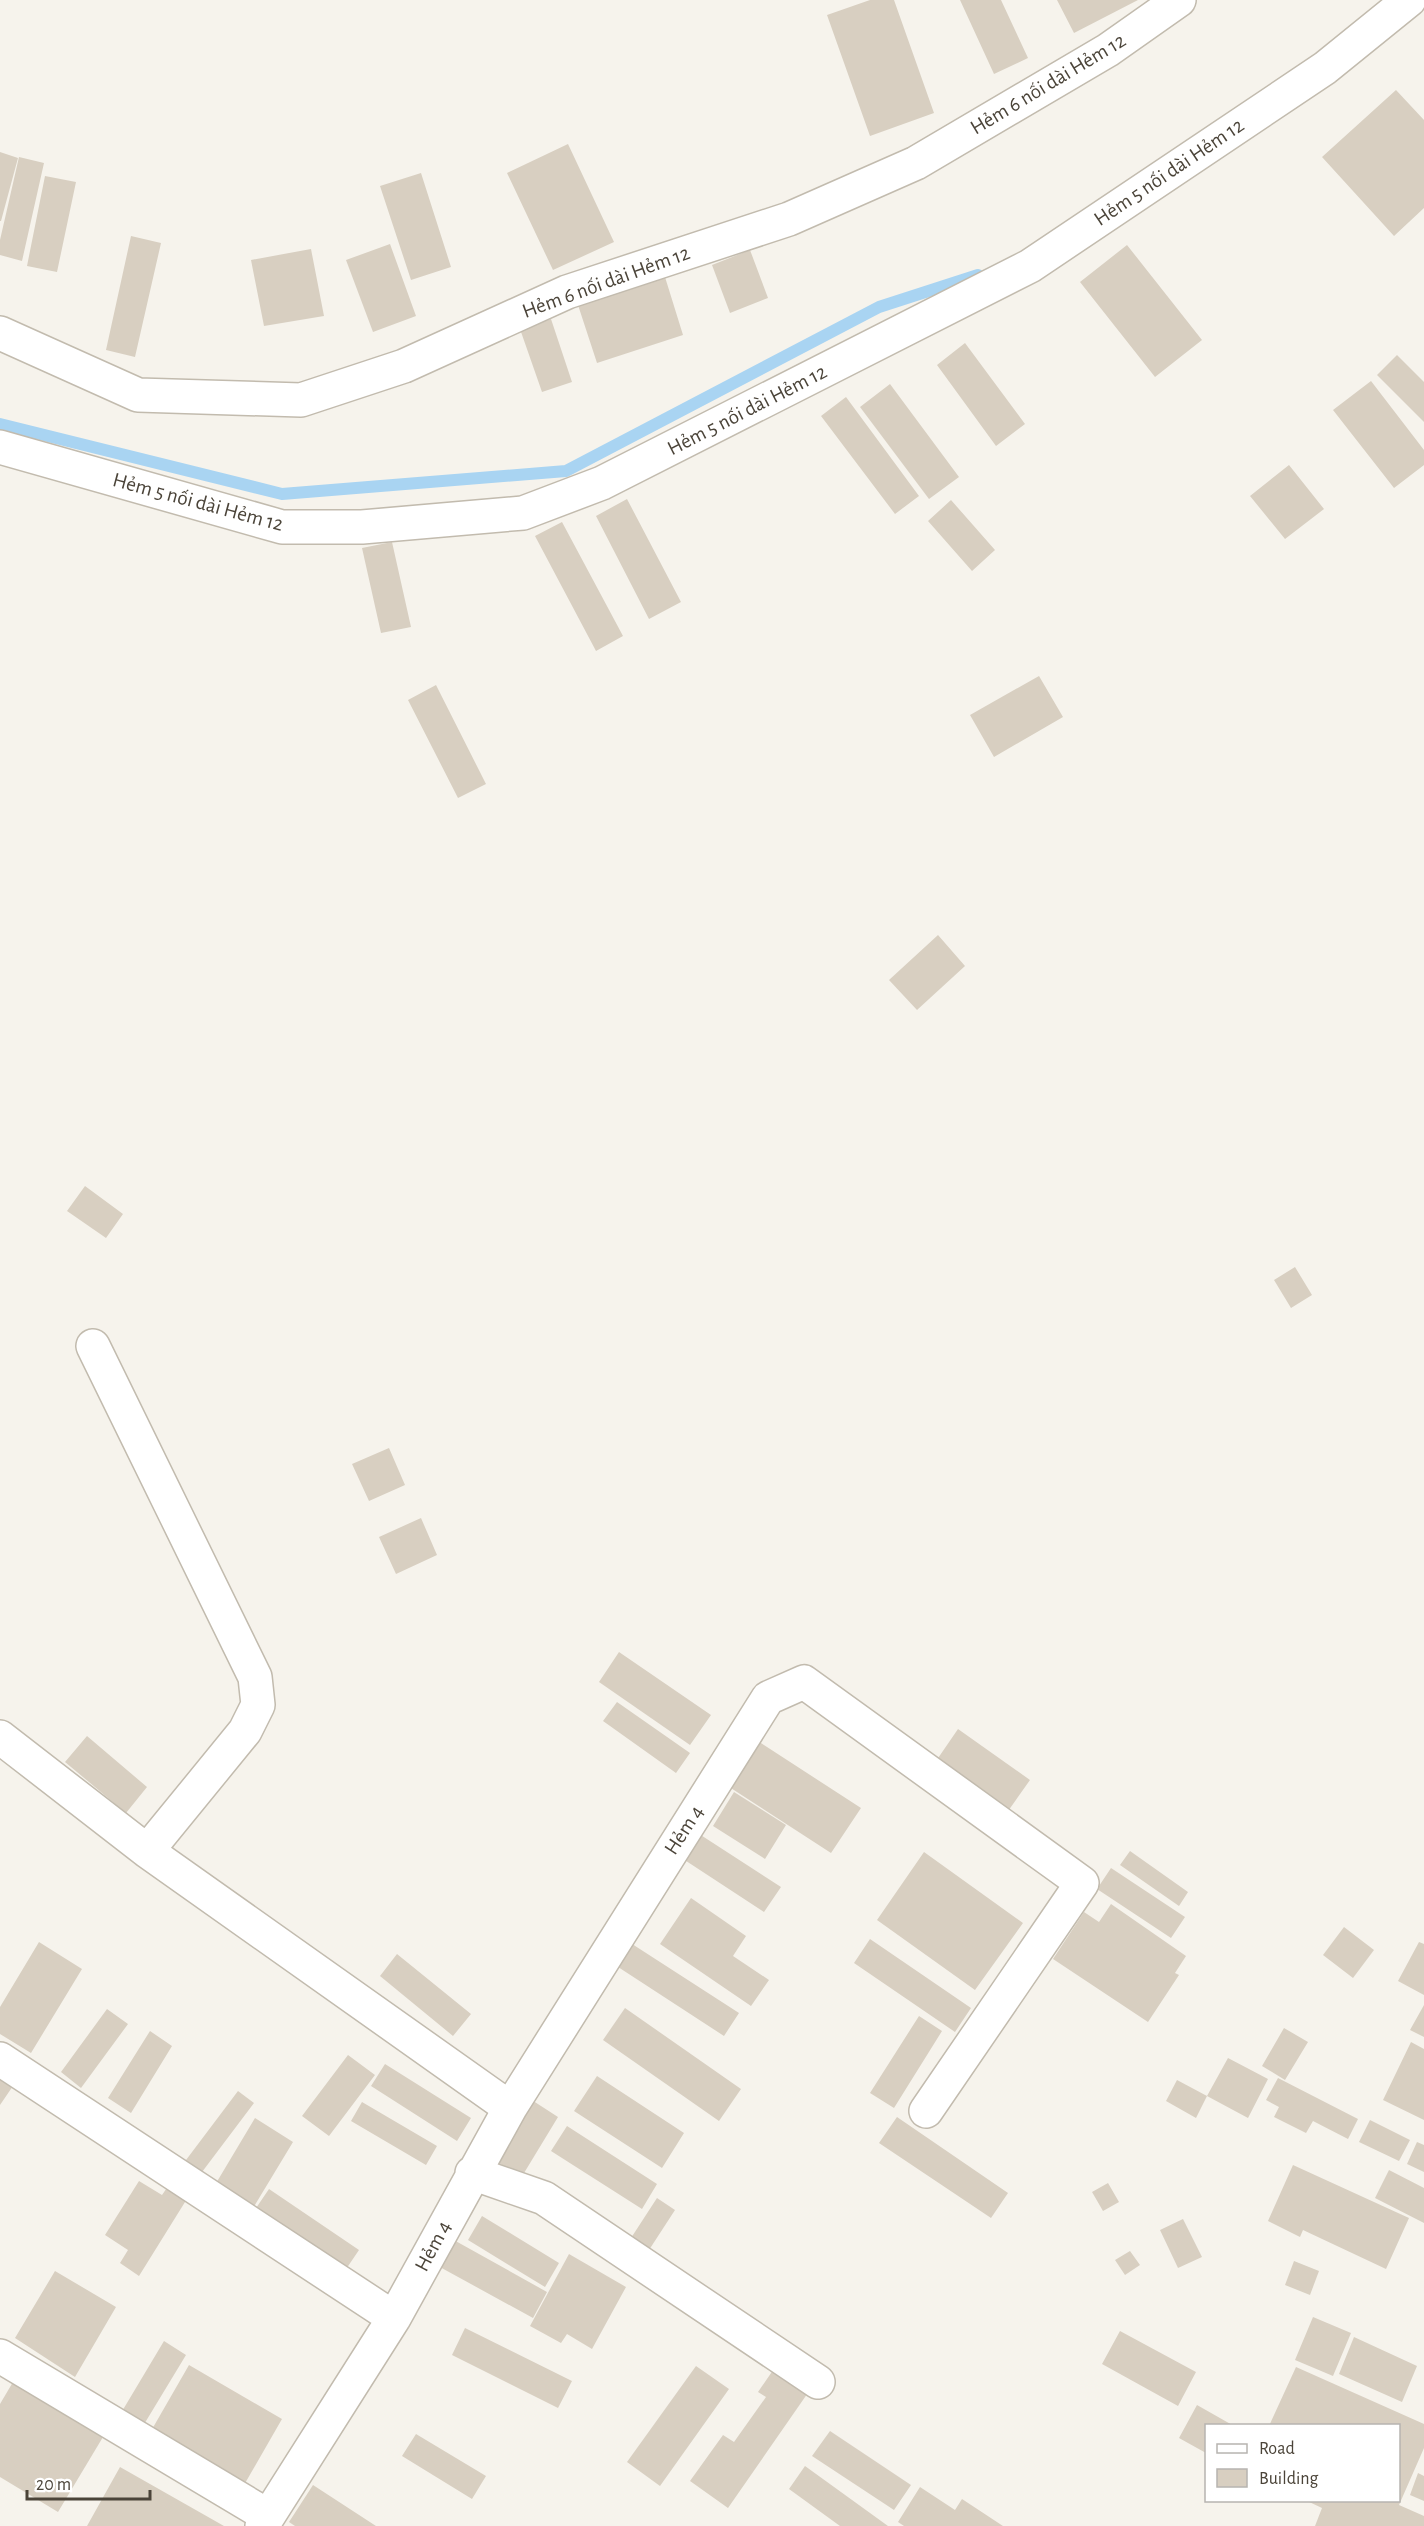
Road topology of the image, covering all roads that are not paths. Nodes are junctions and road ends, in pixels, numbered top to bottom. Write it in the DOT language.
graph roads {
  1 [pos="1179,0"];
  2 [pos="1409,0"];
  3 [pos="0,333"];
  4 [pos="0,447"];
  5 [pos="93,1346"];
  6 [pos="0,1737"];
  7 [pos="147,1851"];
  8 [pos="0,2060"];
  9 [pos="510,2108"];
  10 [pos="926,2110"];
  11 [pos="472,2173"];
  12 [pos="394,2318"];
  13 [pos="0,2356"];
  14 [pos="818,2382"];
  15 [pos="265,2521"];
  1 -- 3 [label="street, Hẻm 6 nối dài Hẻm 12"];
  2 -- 4 [label="street, Hẻm 5 nối dài Hẻm 12"];
  5 -- 7 [label="street"];
  6 -- 7 [label="street"];
  7 -- 9 [label="street"];
  8 -- 12 [label="street"];
  9 -- 10 [label="street, Hẻm 4"];
  9 -- 11 [label="street, Hẻm 4"];
  11 -- 12 [label="street, Hẻm 4"];
  11 -- 14 [label="street"];
  12 -- 15 [label="street, Hẻm 4"];
  13 -- 15 [label="street"];
}
